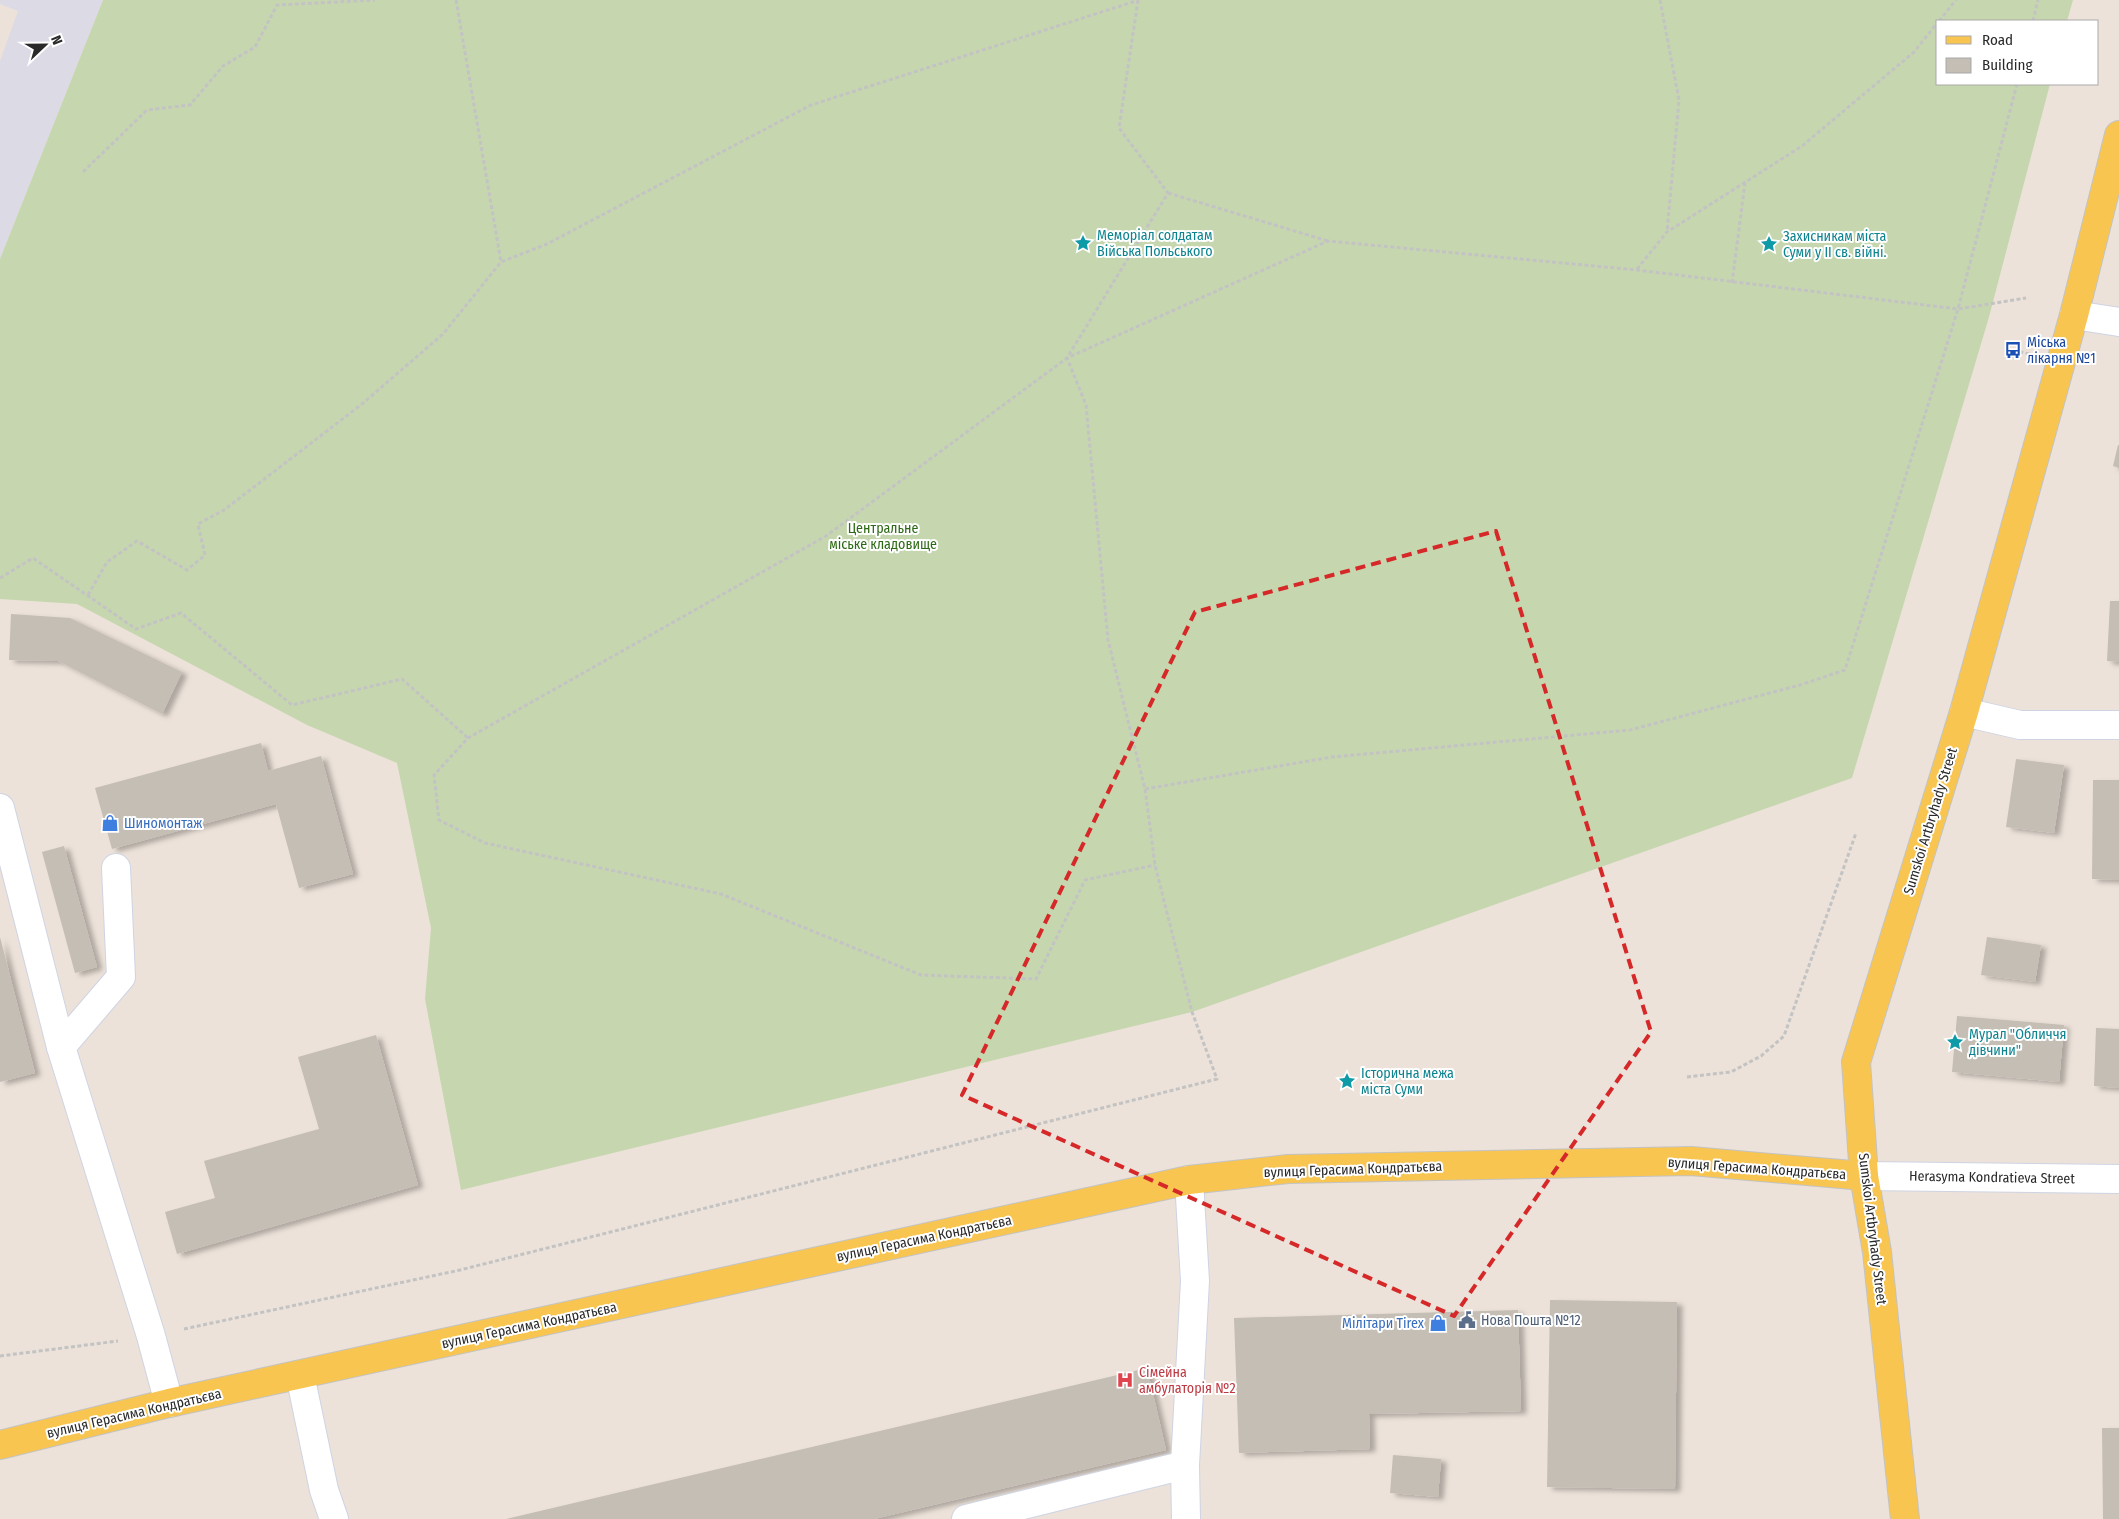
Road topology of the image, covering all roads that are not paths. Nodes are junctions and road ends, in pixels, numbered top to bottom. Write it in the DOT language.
graph roads {
  1 [pos="2119,135"];
  2 [pos="2074,315"];
  3 [pos="2119,322"];
  4 [pos="1964,712"];
  5 [pos="2119,725"];
  6 [pos="0,808"];
  7 [pos="116,868"];
  8 [pos="61,1047"];
  9 [pos="1864,1176"];
  10 [pos="2119,1179"];
  11 [pos="1189,1180"];
  12 [pos="300,1375"];
  13 [pos="169,1403"];
  14 [pos="0,1446"];
  15 [pos="1185,1465"];
  16 [pos="334,1519"];
  17 [pos="966,1519"];
  18 [pos="1186,1519"];
  19 [pos="1905,1519"];
  1 -- 2 [label="main road, Sumskoi Artbryhady Street"];
  2 -- 3 [label="street"];
  2 -- 4 [label="main road, Sumskoi Artbryhady Street"];
  4 -- 5 [label="street"];
  4 -- 9 [label="main road, Sumskoi Artbryhady Street"];
  6 -- 8 [label="street"];
  7 -- 8 [label="street"];
  8 -- 13 [label="street"];
  9 -- 10 [label="street, Herasyma Kondratieva Street"];
  9 -- 11 [label="main road, вулиця Герасима Кондратьєва"];
  9 -- 19 [label="main road, Sumskoi Artbryhady Street"];
  11 -- 12 [label="main road, вулиця Герасима Кондратьєва"];
  11 -- 15 [label="street"];
  12 -- 13 [label="main road, вулиця Герасима Кондратьєва"];
  12 -- 16 [label="street"];
  13 -- 14 [label="main road, вулиця Герасима Кондратьєва"];
  15 -- 17 [label="street"];
  15 -- 18 [label="street"];
}
